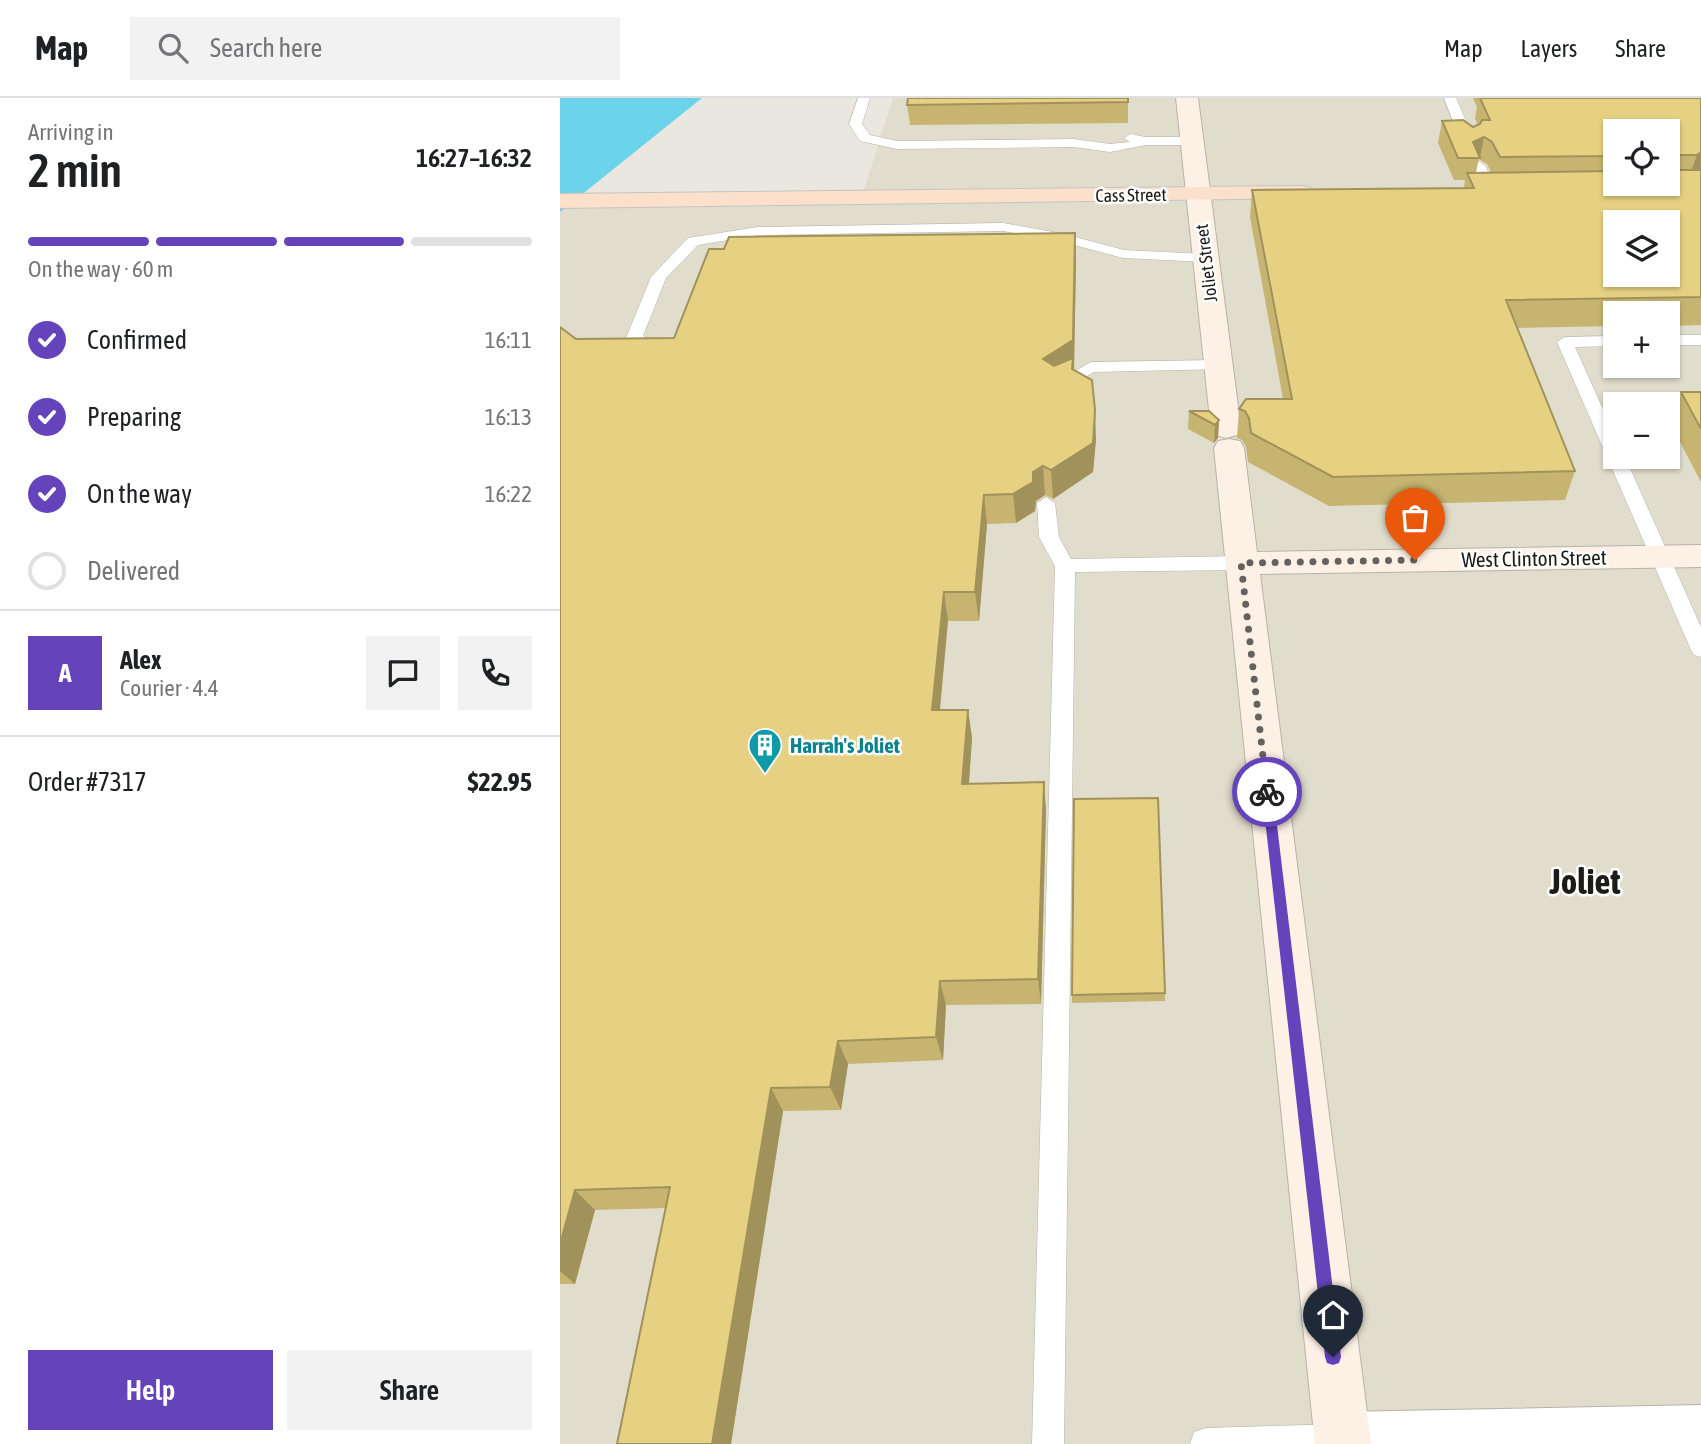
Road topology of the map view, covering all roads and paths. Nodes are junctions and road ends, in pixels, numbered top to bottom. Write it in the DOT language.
graph roads {
  1 [pos="864,98"];
  2 [pos="1187,98"];
  3 [pos="1450,98"];
  4 [pos="1192,141"];
  5 [pos="1468,142"];
  6 [pos="1478,165"];
  7 [pos="1462,190"];
  8 [pos="1489,190"];
  9 [pos="1515,190"];
  10 [pos="1329,192"];
  11 [pos="1197,194"];
  12 [pos="560,201"];
  13 [pos="1205,258"];
  14 [pos="1680,340"];
  15 [pos="1701,340"];
  16 [pos="1603,341"];
  17 [pos="670,352"];
  18 [pos="1218,365"];
  19 [pos="1055,387"];
  20 [pos="1603,429"];
  21 [pos="1621,469"];
  22 [pos="1046,503"];
  23 [pos="1701,556"];
  24 [pos="1660,557"];
  25 [pos="1241,563"];
  26 [pos="1065,566"];
  27 [pos="1701,650"];
  28 [pos="1701,1433"];
  29 [pos="1343,1442"];
  30 [pos="1048,1444"];
  31 [pos="1206,1444"];
  1 -- 4 [label="lane"];
  2 -- 4 [label="street, Joliet Street"];
  3 -- 5 [label="lane"];
  4 -- 11 [label="street, Joliet Street"];
  6 -- 8 [label="lane"];
  7 -- 8 [label="main road"];
  8 -- 9 [label="main road"];
  10 -- 11 [label="main road, Cass Street"];
  11 -- 12 [label="main road, Cass Street"];
  11 -- 13 [label="street, Joliet Street"];
  13 -- 17 [label="lane"];
  13 -- 18 [label="street, Joliet Street"];
  14 -- 15 [label="lane"];
  16 -- 20 [label="lane"];
  18 -- 19 [label="lane"];
  18 -- 25 [label="street, Joliet Street"];
  21 -- 24 [label="lane"];
  22 -- 26 [label="lane"];
  23 -- 24 [label="street, West Clinton Street"];
  24 -- 25 [label="street, West Clinton Street"];
  24 -- 27 [label="lane"];
  25 -- 26 [label="lane"];
  25 -- 29 [label="street, Joliet Street"];
  26 -- 30 [label="lane"];
  28 -- 29 [label="street"];
  29 -- 31 [label="lane"];
}
